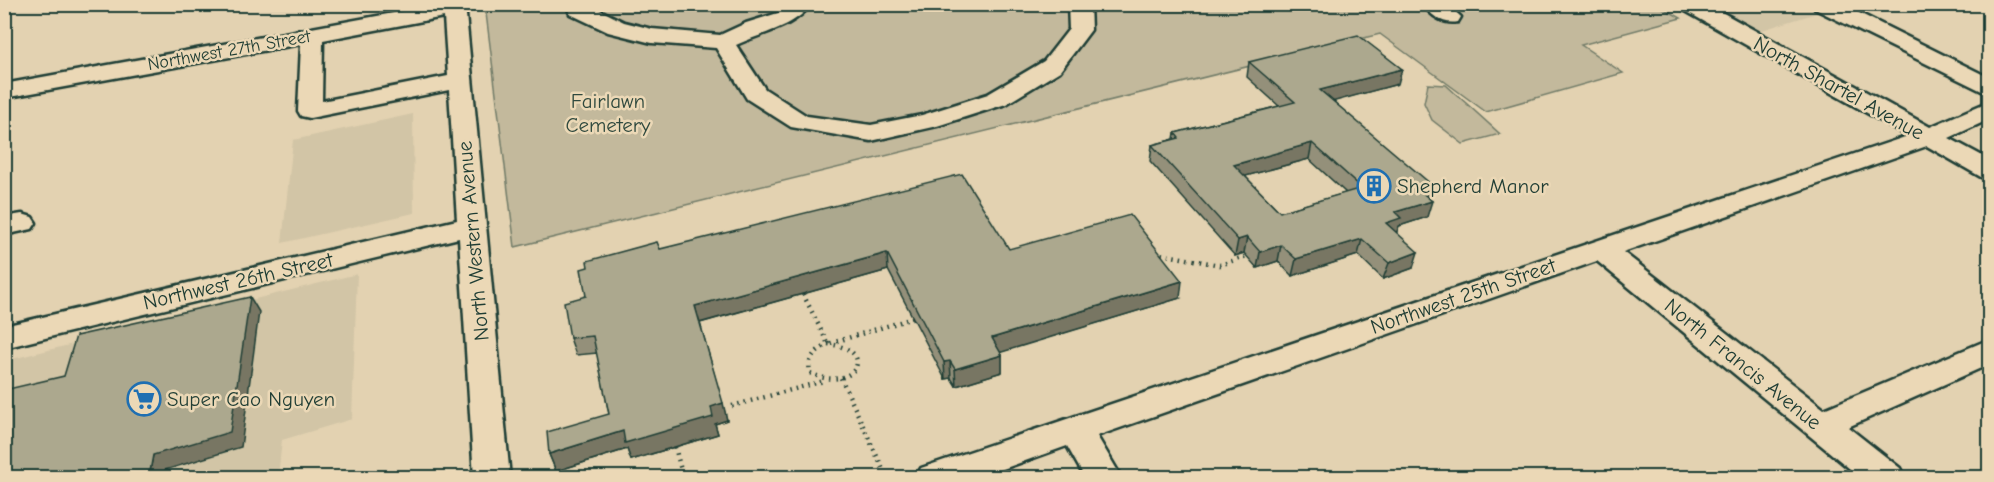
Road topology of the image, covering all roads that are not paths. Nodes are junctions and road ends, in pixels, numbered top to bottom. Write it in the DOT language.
graph roads {
  1 [pos="577,4"];
  2 [pos="801,4"];
  3 [pos="1079,4"];
  4 [pos="1690,4"];
  5 [pos="1823,4"];
  6 [pos="454,7"];
  7 [pos="312,35"];
  8 [pos="723,42"];
  9 [pos="460,81"];
  10 [pos="1989,88"];
  11 [pos="4,91"];
  12 [pos="1989,108"];
  13 [pos="1929,137"];
  14 [pos="1989,171"];
  15 [pos="472,226"];
  16 [pos="1600,249"];
  17 [pos="4,337"];
  18 [pos="1989,350"];
  19 [pos="1820,425"];
  20 [pos="1075,429"];
  21 [pos="492,477"];
  22 [pos="934,477"];
  23 [pos="1104,477"];
  24 [pos="1887,477"];
  1 -- 8 [label="street"];
  2 -- 8 [label="street"];
  3 -- 8 [label="street"];
  4 -- 13 [label="street, North Shartel Avenue"];
  5 -- 10 [label="street"];
  6 -- 7 [label="street, Northwest 27th Street"];
  6 -- 9 [label="street, North Western Avenue"];
  7 -- 9 [label="street"];
  7 -- 11 [label="street, Northwest 27th Street"];
  9 -- 15 [label="street, North Western Avenue"];
  12 -- 13 [label="street, Northwest 25th Street"];
  13 -- 14 [label="street, North Shartel Avenue"];
  13 -- 16 [label="street, Northwest 25th Street"];
  15 -- 17 [label="street, Northwest 26th Street"];
  15 -- 21 [label="street, North Western Avenue"];
  16 -- 19 [label="street, North Francis Avenue"];
  16 -- 20 [label="street, Northwest 25th Street"];
  18 -- 19 [label="street"];
  19 -- 24 [label="street, North Francis Avenue"];
  20 -- 22 [label="street, Northwest 25th Street"];
  20 -- 23 [label="street"];
}
